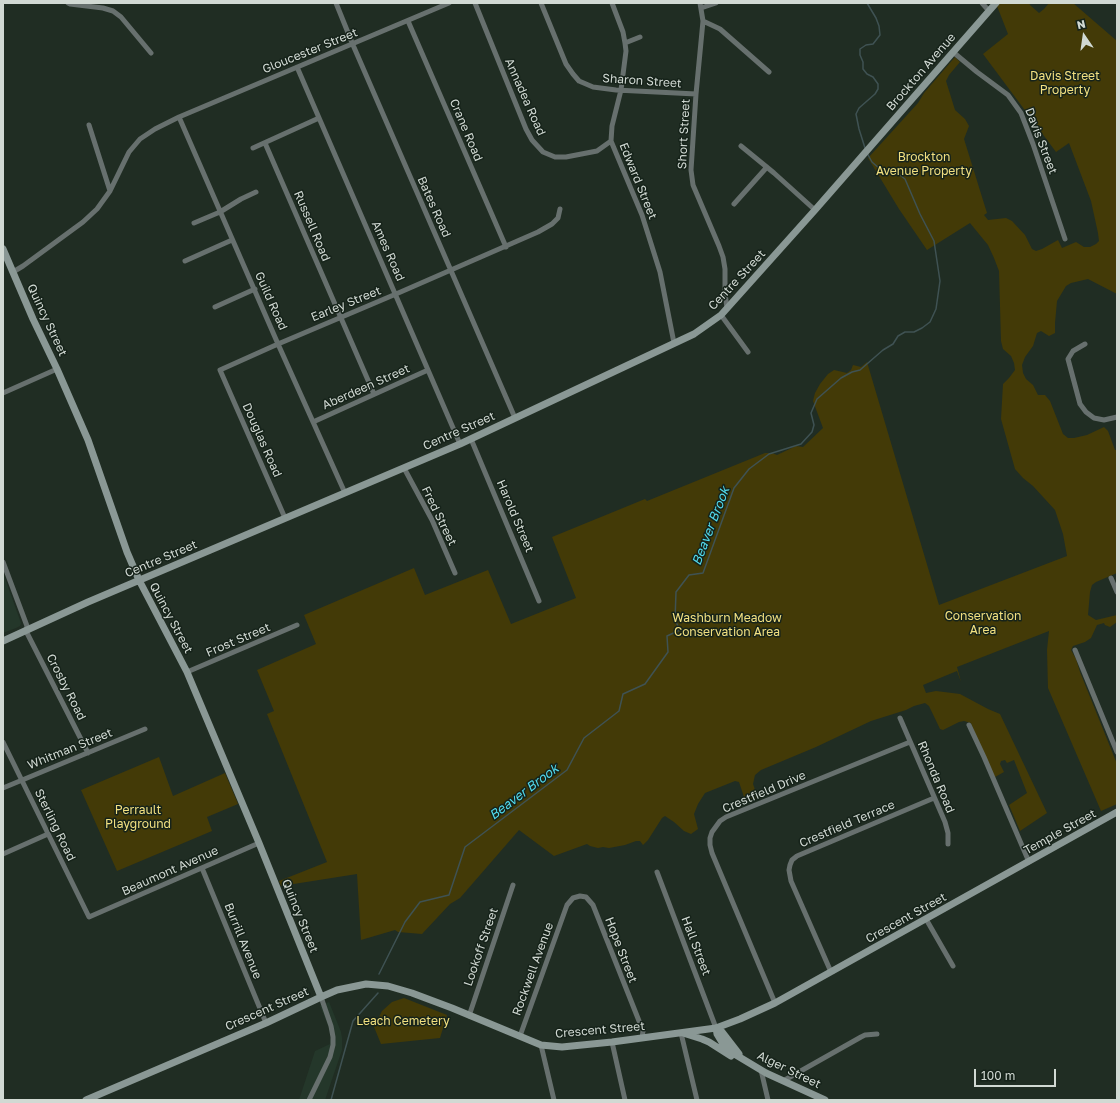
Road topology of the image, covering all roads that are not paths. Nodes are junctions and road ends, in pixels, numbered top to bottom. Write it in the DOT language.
graph roads {
  1 [pos="68,3"];
  2 [pos="336,3"];
  3 [pos="449,3"];
  4 [pos="475,3"];
  5 [pos="540,3"];
  6 [pos="612,3"];
  7 [pos="716,3"];
  8 [pos="982,3"];
  9 [pos="996,3"];
  10 [pos="701,6"];
  11 [pos="988,11"];
  12 [pos="408,21"];
  13 [pos="703,21"];
  14 [pos="640,37"];
  15 [pos="625,43"];
  16 [pos="353,45"];
  17 [pos="953,52"];
  18 [pos="151,53"];
  19 [pos="297,67"];
  20 [pos="769,72"];
  21 [pos="621,90"];
  22 [pos="696,94"];
  23 [pos="179,117"];
  24 [pos="319,118"];
  25 [pos="88,125"];
  26 [pos="611,141"];
  27 [pos="265,143"];
  28 [pos="741,146"];
  29 [pos="253,148"];
  30 [pos="865,152"];
  31 [pos="767,167"];
  32 [pos="110,191"];
  33 [pos="256,192"];
  34 [pos="734,204"];
  35 [pos="560,210"];
  36 [pos="815,210"];
  37 [pos="220,212"];
  38 [pos="194,223"];
  39 [pos="232,240"];
  40 [pos="1065,240"];
  41 [pos="506,247"];
  42 [pos="3,249"];
  43 [pos="185,261"];
  44 [pos="451,270"];
  45 [pos="13,272"];
  46 [pos="255,289"];
  47 [pos="396,294"];
  48 [pos="215,307"];
  49 [pos="727,308"];
  50 [pos="721,315"];
  51 [pos="340,317"];
  52 [pos="674,343"];
  53 [pos="278,344"];
  54 [pos="1085,344"];
  55 [pos="748,352"];
  56 [pos="57,369"];
  57 [pos="220,370"];
  58 [pos="428,370"];
  59 [pos="3,393"];
  60 [pos="374,394"];
  61 [pos="1117,417"];
  62 [pos="515,418"];
  63 [pos="313,422"];
  64 [pos="471,439"];
  65 [pos="460,444"];
  66 [pos="404,468"];
  67 [pos="345,493"];
  68 [pos="286,518"];
  69 [pos="3,562"];
  70 [pos="455,573"];
  71 [pos="1111,578"];
  72 [pos="139,580"];
  73 [pos="1117,592"];
  74 [pos="539,601"];
  75 [pos="297,625"];
  76 [pos="26,631"];
  77 [pos="3,641"];
  78 [pos="1075,650"];
  79 [pos="187,672"];
  80 [pos="900,718"];
  81 [pos="969,725"];
  82 [pos="145,729"];
  83 [pos="3,742"];
  84 [pos="910,742"];
  85 [pos="1117,752"];
  86 [pos="88,753"];
  87 [pos="22,780"];
  88 [pos="3,788"];
  89 [pos="934,798"];
  90 [pos="1117,812"];
  91 [pos="48,834"];
  92 [pos="259,843"];
  93 [pos="948,844"];
  94 [pos="3,854"];
  95 [pos="1029,862"];
  96 [pos="202,868"];
  97 [pos="1014,870"];
  98 [pos="657,872"];
  99 [pos="513,885"];
  100 [pos="565,909"];
  101 [pos="89,917"];
  102 [pos="926,919"];
  103 [pos="953,966"];
  104 [pos="831,972"];
  105 [pos="321,997"];
  106 [pos="775,1003"];
  107 [pos="469,1016"];
  108 [pos="266,1023"];
  109 [pos="716,1028"];
  110 [pos="681,1033"];
  111 [pos="877,1034"];
  112 [pos="520,1036"];
  113 [pos="642,1038"];
  114 [pos="612,1042"];
  115 [pos="541,1045"];
  116 [pos="744,1060"];
  117 [pos="761,1070"];
  118 [pos="783,1081"];
  119 [pos="86,1100"];
  120 [pos="309,1100"];
  121 [pos="554,1100"];
  122 [pos="625,1100"];
  123 [pos="697,1100"];
  124 [pos="768,1100"];
  125 [pos="825,1100"];
  1 -- 18 [label="street"];
  2 -- 16 [label="street, Bates Road"];
  3 -- 12 [label="street, Gloucester Street"];
  4 -- 26 [label="street, Annadea Road"];
  5 -- 21 [label="street, Sharon Street"];
  6 -- 15 [label="street, Edward Street"];
  7 -- 10 [label="street"];
  8 -- 11 [label="street"];
  9 -- 11 [label="main road, Brockton Avenue"];
  10 -- 13 [label="street, Short Street"];
  11 -- 17 [label="main road, Brockton Avenue"];
  12 -- 16 [label="street, Gloucester Street"];
  12 -- 41 [label="street, Crane Road"];
  13 -- 20 [label="street"];
  13 -- 22 [label="street, Short Street"];
  14 -- 15 [label="street"];
  15 -- 21 [label="street, Edward Street"];
  16 -- 19 [label="street, Gloucester Street"];
  16 -- 44 [label="street, Bates Road"];
  17 -- 30 [label="main road, Brockton Avenue"];
  17 -- 40 [label="street, Davis Street"];
  19 -- 23 [label="street, Gloucester Street"];
  19 -- 24 [label="street, Ames Road"];
  21 -- 22 [label="street, Sharon Street"];
  21 -- 26 [label="street, Edward Street"];
  22 -- 49 [label="street, Short Street"];
  23 -- 32 [label="street, Gloucester Street"];
  23 -- 37 [label="street, Guild Road"];
  24 -- 27 [label="street"];
  24 -- 47 [label="street, Ames Road"];
  25 -- 32 [label="street"];
  26 -- 52 [label="street, Edward Street"];
  27 -- 29 [label="street"];
  27 -- 51 [label="street, Russell Road"];
  28 -- 31 [label="street"];
  30 -- 36 [label="main road, Centre Street"];
  31 -- 34 [label="street"];
  31 -- 36 [label="street"];
  32 -- 45 [label="street, Gloucester Street"];
  33 -- 37 [label="street"];
  35 -- 41 [label="street, Earley Street"];
  36 -- 49 [label="main road, Centre Street"];
  37 -- 38 [label="street"];
  37 -- 39 [label="street, Guild Road"];
  39 -- 43 [label="street"];
  39 -- 46 [label="street, Guild Road"];
  41 -- 44 [label="street, Earley Street"];
  42 -- 45 [label="main road, Quincy Street"];
  44 -- 47 [label="street, Earley Street"];
  44 -- 62 [label="street, Bates Road"];
  45 -- 56 [label="main road, Quincy Street"];
  46 -- 48 [label="street"];
  46 -- 53 [label="street, Guild Road"];
  47 -- 51 [label="street, Earley Street"];
  47 -- 58 [label="street, Ames Road"];
  49 -- 50 [label="main road, Centre Street"];
  50 -- 52 [label="main road, Centre Street"];
  50 -- 55 [label="street"];
  51 -- 53 [label="street, Earley Street"];
  51 -- 60 [label="street, Russell Road"];
  52 -- 62 [label="main road, Centre Street"];
  53 -- 57 [label="street, Earley Street"];
  53 -- 63 [label="street, Guild Road"];
  54 -- 61 [label="street"];
  56 -- 59 [label="street"];
  56 -- 72 [label="main road, Quincy Street"];
  57 -- 68 [label="street, Douglas Road"];
  58 -- 60 [label="street, Aberdeen Street"];
  58 -- 65 [label="street, Ames Road"];
  60 -- 63 [label="street, Aberdeen Street"];
  62 -- 64 [label="main road, Centre Street"];
  63 -- 67 [label="street, Guild Road"];
  64 -- 65 [label="main road, Centre Street"];
  64 -- 74 [label="street, Harold Street"];
  65 -- 66 [label="main road, Centre Street"];
  66 -- 67 [label="main road, Centre Street"];
  66 -- 70 [label="street, Fred Street"];
  67 -- 68 [label="main road, Centre Street"];
  68 -- 72 [label="main road, Centre Street"];
  69 -- 76 [label="street, Crosby Road"];
  71 -- 73 [label="street"];
  72 -- 76 [label="main road, Centre Street"];
  72 -- 79 [label="main road, Quincy Street"];
  75 -- 79 [label="street, Frost Street"];
  76 -- 77 [label="main road, Centre Street"];
  76 -- 86 [label="street, Crosby Road"];
  78 -- 85 [label="street"];
  79 -- 92 [label="main road, Quincy Street"];
  80 -- 84 [label="street, Rhonda Road"];
  81 -- 95 [label="street"];
  82 -- 86 [label="street, Whitman Street"];
  83 -- 87 [label="street, Sterling Road"];
  84 -- 89 [label="street, Rhonda Road"];
  84 -- 106 [label="street, Crestfield Drive"];
  86 -- 87 [label="street, Whitman Street"];
  87 -- 88 [label="street, Whitman Street"];
  87 -- 91 [label="street, Sterling Road"];
  89 -- 93 [label="street, Rhonda Road"];
  89 -- 104 [label="street, Crestfield Terrace"];
  90 -- 95 [label="main road, Temple Street"];
  91 -- 94 [label="street"];
  91 -- 101 [label="street, Sterling Road"];
  92 -- 96 [label="street, Beaumont Avenue"];
  92 -- 105 [label="main road, Quincy Street"];
  95 -- 97 [label="main road, Temple Street"];
  96 -- 101 [label="street, Beaumont Avenue"];
  96 -- 108 [label="street, Burrill Avenue"];
  97 -- 102 [label="main road, Crescent Street"];
  98 -- 109 [label="street, Hall Street"];
  99 -- 107 [label="street, Lookoff Street"];
  100 -- 112 [label="street, Rockwell Avenue"];
  100 -- 113 [label="street, Hope Street"];
  102 -- 103 [label="street"];
  102 -- 104 [label="main road, Crescent Street"];
  104 -- 106 [label="main road, Crescent Street"];
  105 -- 107 [label="main road, Crescent Street"];
  105 -- 108 [label="main road, Crescent Street"];
  105 -- 120 [label="street"];
  106 -- 109 [label="main road, Crescent Street"];
  107 -- 112 [label="main road, Crescent Street"];
  108 -- 119 [label="main road, Crescent Street"];
  109 -- 110 [label="main road, Crescent Street"];
  109 -- 116 [label="main road, Alger Street"];
  110 -- 113 [label="main road, Crescent Street"];
  110 -- 116 [label="main road"];
  110 -- 123 [label="street"];
  111 -- 118 [label="street"];
  112 -- 115 [label="main road, Crescent Street"];
  113 -- 114 [label="main road, Crescent Street"];
  114 -- 115 [label="main road, Crescent Street"];
  114 -- 122 [label="street"];
  115 -- 121 [label="street"];
  116 -- 117 [label="main road, Alger Street"];
  117 -- 118 [label="main road, Alger Street"];
  117 -- 124 [label="street"];
  118 -- 125 [label="main road, Alger Street"];
}
